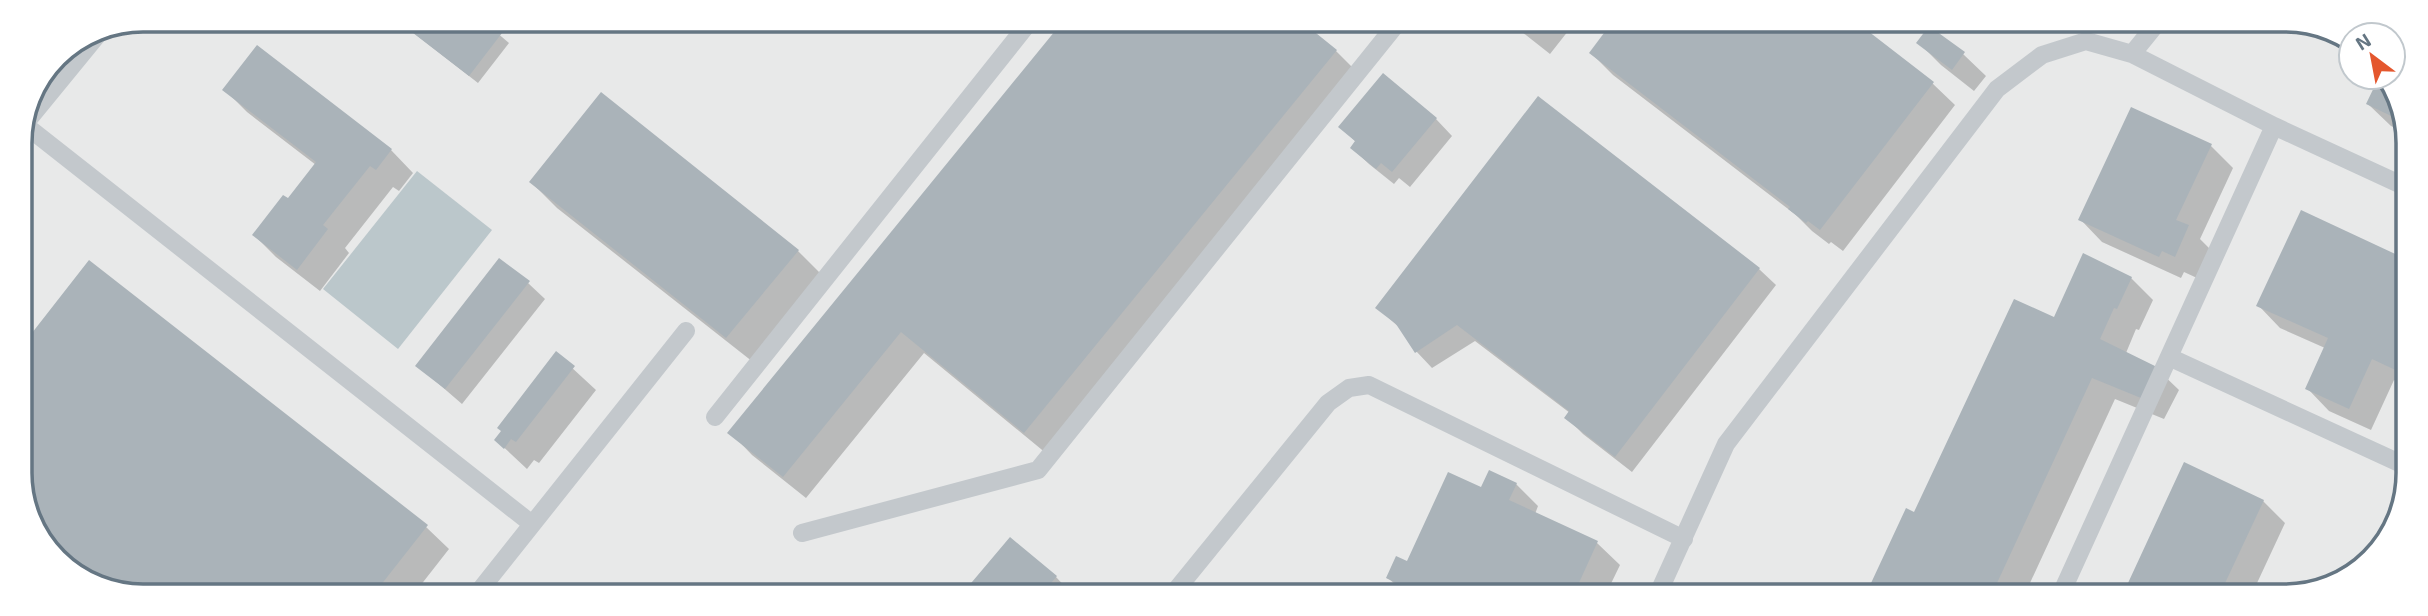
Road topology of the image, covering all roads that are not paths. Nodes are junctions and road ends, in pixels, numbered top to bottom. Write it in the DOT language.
graph roads {
  1 [pos="1021,32"];
  2 [pos="1390,32"];
  3 [pos="2150,32"];
  4 [pos="90,45"];
  5 [pos="2132,54"];
  6 [pos="35,112"];
  7 [pos="2274,126"];
  8 [pos="32,133"];
  9 [pos="2396,182"];
  10 [pos="686,331"];
  11 [pos="2169,357"];
  12 [pos="715,417"];
  13 [pos="2396,461"];
  14 [pos="532,524"];
  15 [pos="802,533"];
  16 [pos="1684,539"];
  17 [pos="485,584"];
  18 [pos="1181,584"];
  19 [pos="1663,584"];
  20 [pos="2065,584"];
  1 -- 12 [label="lane"];
  2 -- 15 [label="lane"];
  3 -- 5 [label="lane"];
  4 -- 6 [label="lane"];
  5 -- 7 [label="lane"];
  5 -- 16 [label="lane"];
  7 -- 9 [label="lane"];
  7 -- 11 [label="lane"];
  8 -- 14 [label="lane"];
  10 -- 14 [label="lane"];
  11 -- 13 [label="lane"];
  11 -- 20 [label="lane"];
  14 -- 17 [label="lane"];
  16 -- 18 [label="lane"];
  16 -- 19 [label="lane"];
}
